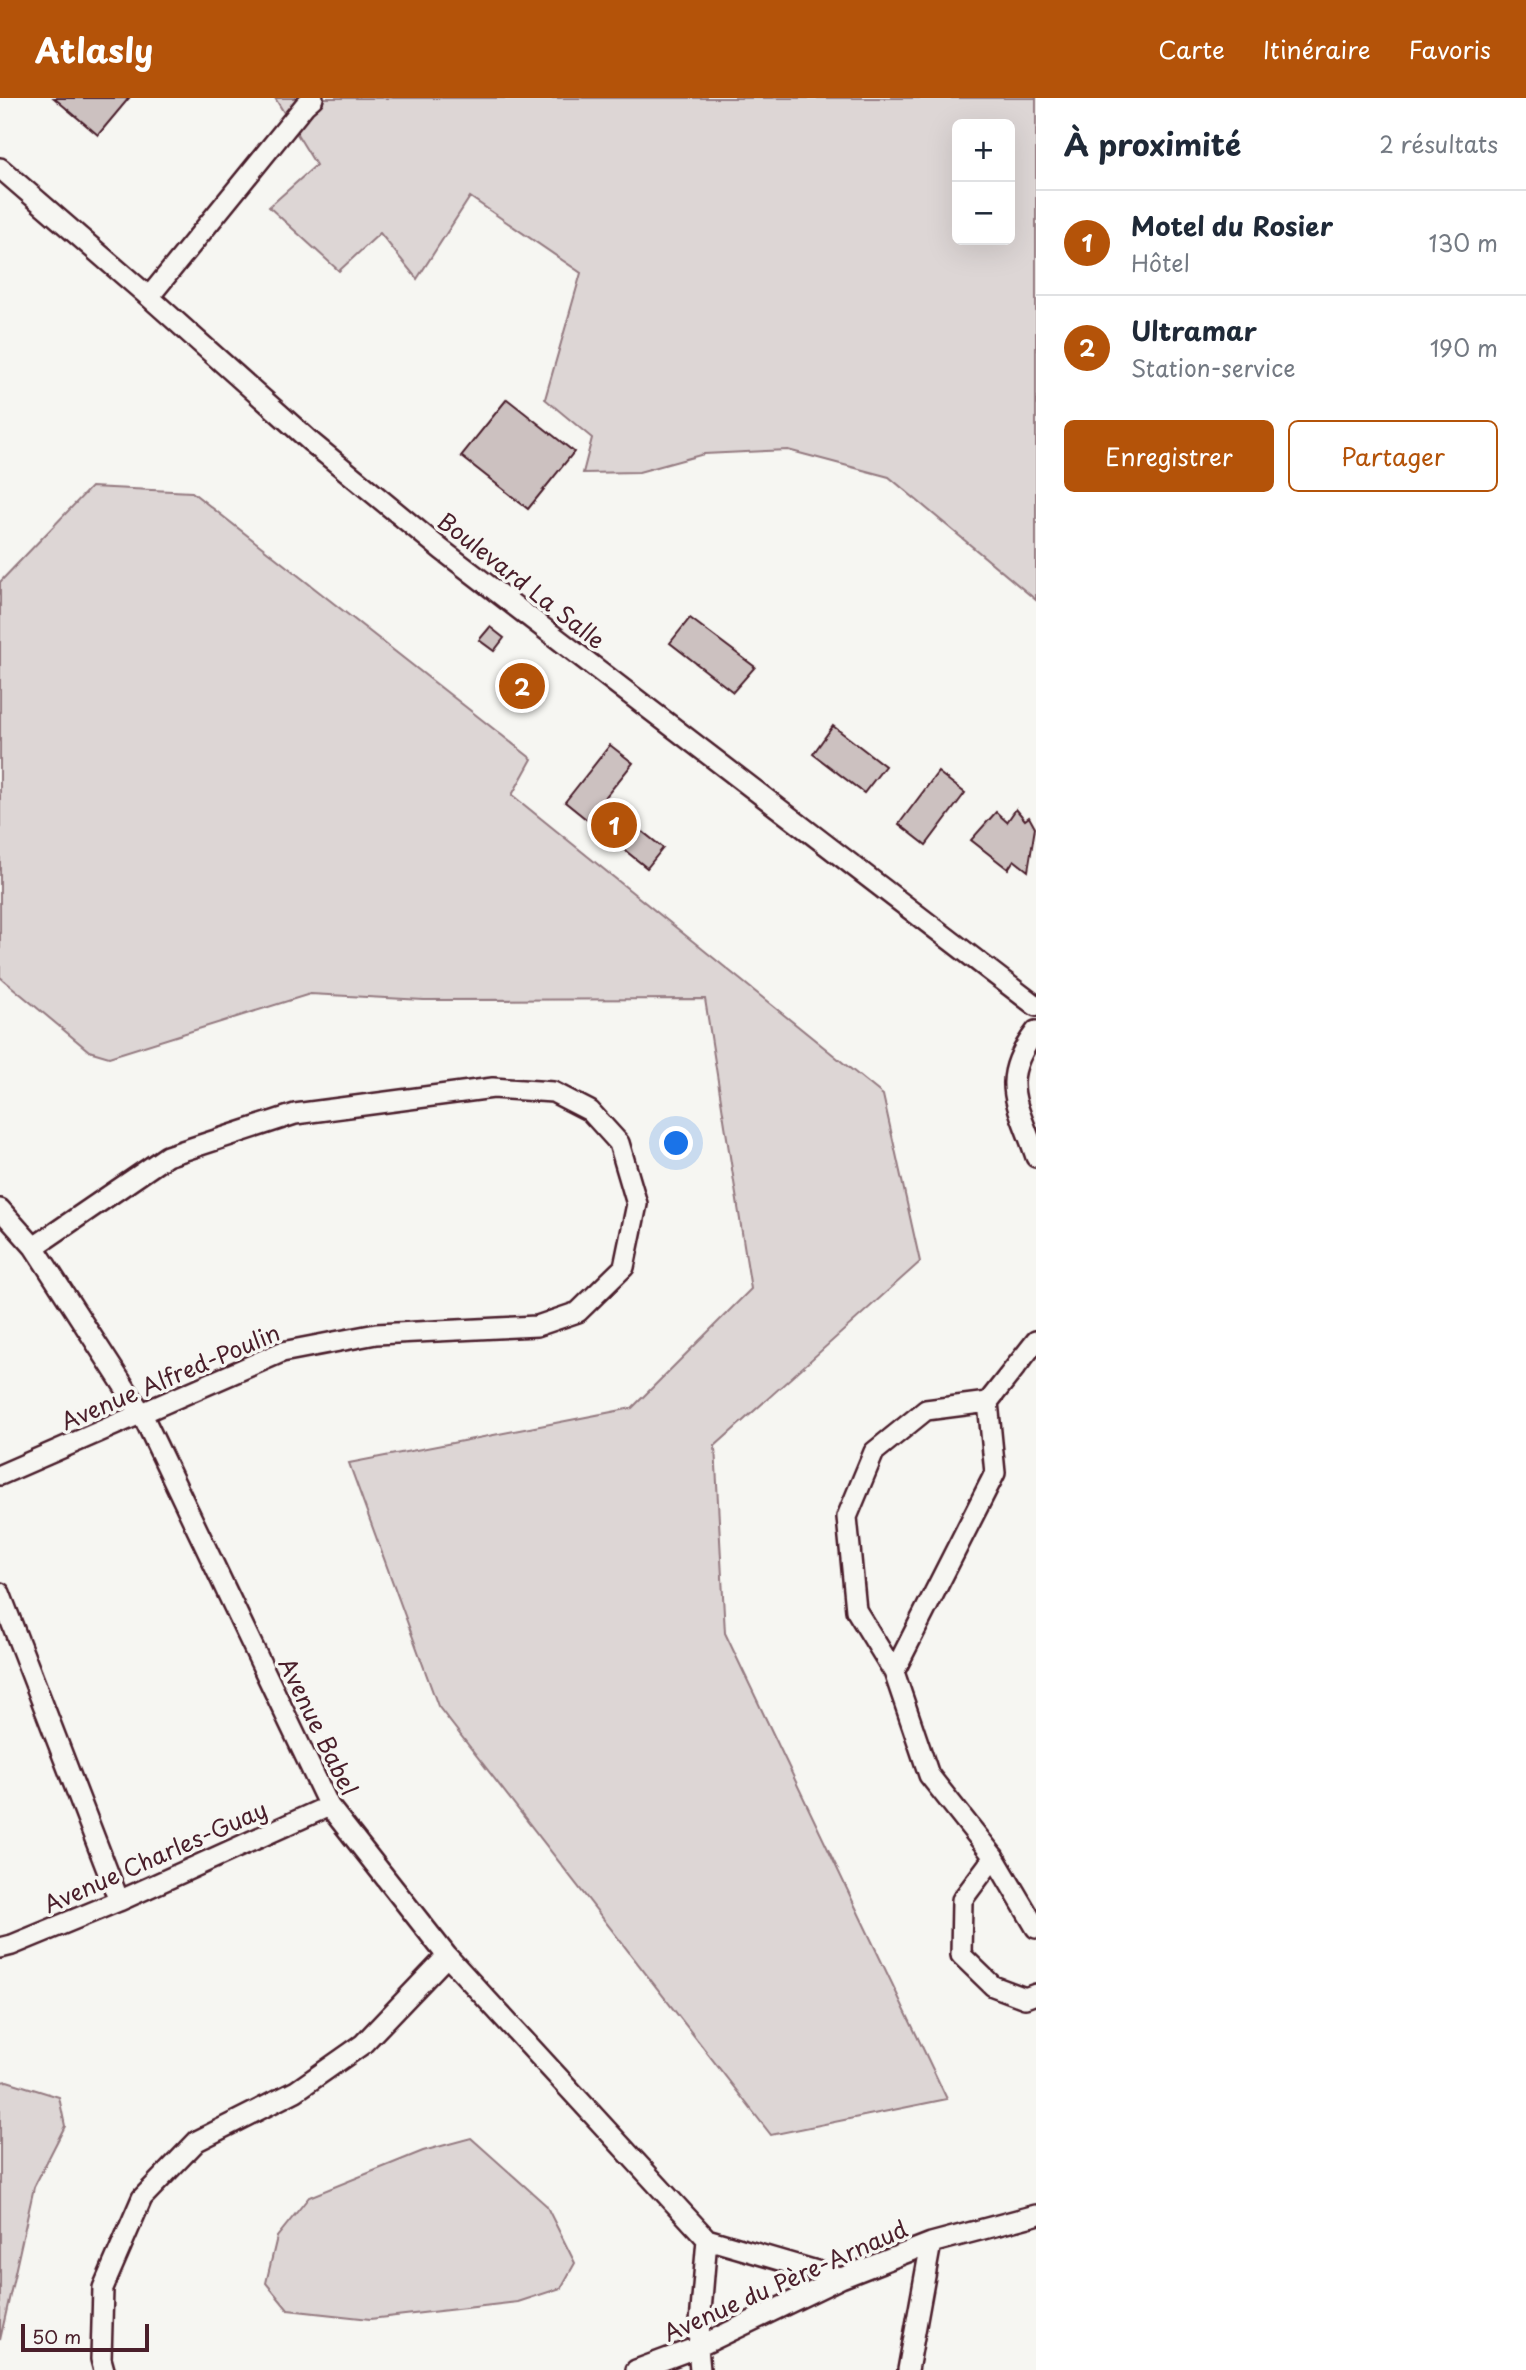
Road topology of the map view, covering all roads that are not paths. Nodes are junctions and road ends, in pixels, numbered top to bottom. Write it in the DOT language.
graph roads {
  1 [pos="313,98"];
  2 [pos="0,168"];
  3 [pos="149,297"];
  4 [pos="1036,1006"];
  5 [pos="1036,1031"];
  6 [pos="1036,1157"];
  7 [pos="0,1209"];
  8 [pos="34,1248"];
  9 [pos="1036,1341"];
  10 [pos="988,1402"];
  11 [pos="142,1414"];
  12 [pos="0,1475"];
  13 [pos="0,1593"];
  14 [pos="894,1672"];
  15 [pos="329,1806"];
  16 [pos="994,1857"];
  17 [pos="119,1901"];
  18 [pos="1036,1928"];
  19 [pos="0,1948"];
  20 [pos="447,1956"];
  21 [pos="1036,1994"];
  22 [pos="1036,2215"];
  23 [pos="707,2239"];
  24 [pos="931,2242"];
  25 [pos="841,2278"];
  26 [pos="698,2347"];
  27 [pos="104,2370"];
  28 [pos="636,2370"];
  29 [pos="700,2370"];
  30 [pos="908,2370"];
  1 -- 3 [label="street"];
  2 -- 3 [label="street, Boulevard La Salle"];
  3 -- 4 [label="street, Boulevard La Salle"];
  5 -- 6 [label="street"];
  7 -- 8 [label="street, Avenue Babel"];
  8 -- 11 [label="street, Avenue Babel"];
  8 -- 11 [label="street, Avenue Alfred-Poulin"];
  9 -- 10 [label="street"];
  10 -- 14 [label="street"];
  10 -- 14 [label="street"];
  11 -- 12 [label="street, Avenue Alfred-Poulin"];
  11 -- 15 [label="street, Avenue Babel"];
  13 -- 17 [label="street"];
  14 -- 16 [label="street"];
  15 -- 17 [label="street, Avenue Charles-Guay"];
  15 -- 20 [label="street, Avenue Babel"];
  16 -- 18 [label="street"];
  16 -- 21 [label="street"];
  17 -- 19 [label="street, Avenue Charles-Guay"];
  20 -- 23 [label="street, Avenue Babel"];
  20 -- 27 [label="street"];
  22 -- 24 [label="street, Avenue du Père-Arnaud"];
  23 -- 25 [label="street"];
  23 -- 26 [label="street"];
  24 -- 25 [label="street, Avenue du Père-Arnaud"];
  24 -- 30 [label="street"];
  25 -- 26 [label="street, Avenue du Père-Arnaud"];
  26 -- 28 [label="street, Avenue du Père-Arnaud"];
  26 -- 29 [label="street"];
}
